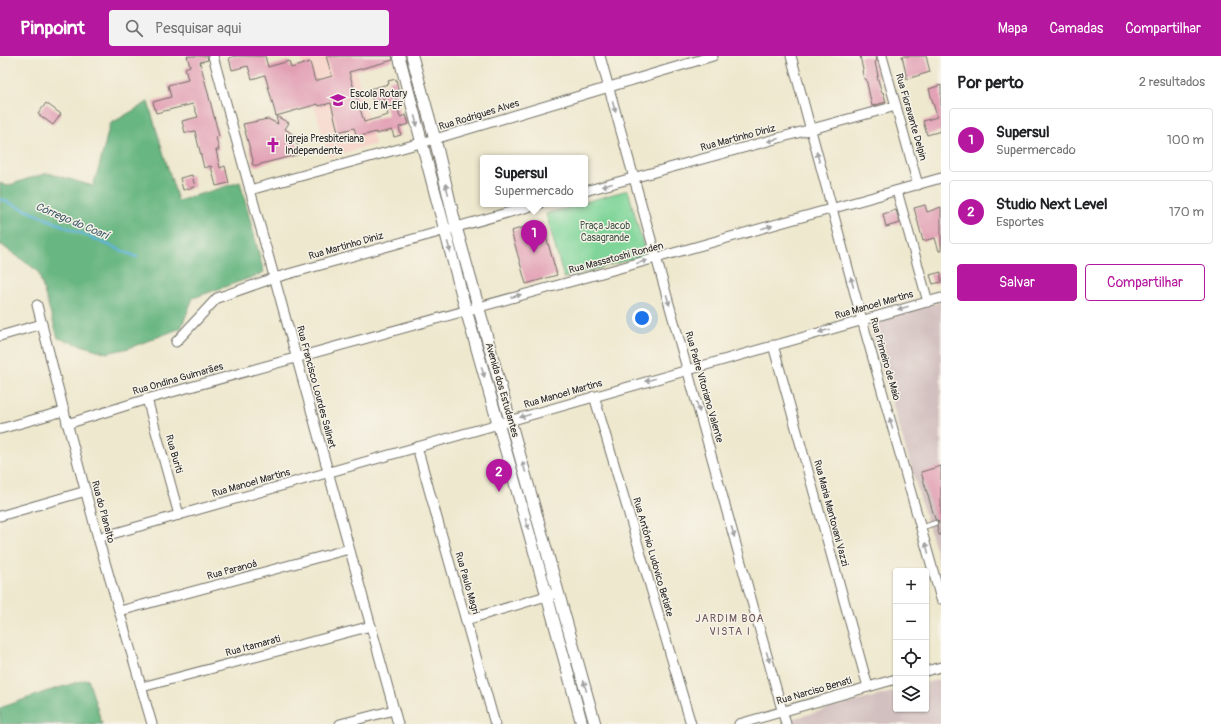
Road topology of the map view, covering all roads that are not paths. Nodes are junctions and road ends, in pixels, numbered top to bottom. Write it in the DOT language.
graph roads {
  1 [pos="213,56"];
  2 [pos="399,56"];
  3 [pos="412,56"];
  4 [pos="600,56"];
  5 [pos="713,56"];
  6 [pos="791,56"];
  7 [pos="882,56"];
  8 [pos="417,72"];
  9 [pos="404,76"];
  10 [pos="608,87"];
  11 [pos="896,106"];
  12 [pos="810,129"];
  13 [pos="435,139"];
  14 [pos="421,143"];
  15 [pos="634,178"];
  16 [pos="941,178"];
  17 [pos="918,185"];
  18 [pos="250,190"];
  19 [pos="588,190"];
  20 [pos="897,191"];
  21 [pos="528,207"];
  22 [pos="833,208"];
  23 [pos="456,227"];
  24 [pos="445,230"];
  25 [pos="656,258"];
  26 [pos="274,278"];
  27 [pos="941,298"];
  28 [pos="928,302"];
  29 [pos="37,305"];
  30 [pos="478,307"];
  31 [pos="466,310"];
  32 [pos="862,320"];
  33 [pos="42,324"];
  34 [pos="0,336"];
  35 [pos="176,342"];
  36 [pos="774,345"];
  37 [pos="296,357"];
  38 [pos="688,370"];
  39 [pos="594,396"];
  40 [pos="147,399"];
  41 [pos="64,411"];
  42 [pos="511,420"];
  43 [pos="67,424"];
  44 [pos="498,424"];
  45 [pos="0,429"];
  46 [pos="417,447"];
  47 [pos="328,472"];
  48 [pos="86,492"];
  49 [pos="534,504"];
  50 [pos="522,508"];
  51 [pos="179,515"];
  52 [pos="0,516"];
  53 [pos="936,523"];
  54 [pos="921,528"];
  55 [pos="98,538"];
  56 [pos="350,549"];
  57 [pos="559,592"];
  58 [pos="548,596"];
  59 [pos="941,599"];
  60 [pos="120,611"];
  61 [pos="466,620"];
  62 [pos="370,626"];
  63 [pos="941,667"];
  64 [pos="929,670"];
  65 [pos="893,680"];
  66 [pos="142,687"];
  67 [pos="868,687"];
  68 [pos="394,710"];
  69 [pos="783,711"];
  70 [pos="152,724"];
  71 [pos="340,724"];
  72 [pos="398,724"];
  73 [pos="495,724"];
  74 [pos="582,724"];
  75 [pos="596,724"];
  76 [pos="691,724"];
  77 [pos="739,724"];
  78 [pos="786,724"];
  1 -- 18 [label="street, Rua Francisco Lourdes Salinet"];
  2 -- 9 [label="street, Avenida dos Estudantes"];
  3 -- 8 [label="street, Avenida dos Estudantes"];
  4 -- 10 [label="street, Rua Padre Vitoriano Valente"];
  5 -- 10 [label="street, Rua Rodrigues Alves"];
  6 -- 12 [label="street, Rua Primeiro de Maio"];
  7 -- 11 [label="street, Rua Fioravante Delpin"];
  8 -- 9 [label="street"];
  8 -- 13 [label="street, Avenida dos Estudantes"];
  9 -- 14 [label="street, Avenida dos Estudantes, one-way"];
  10 -- 13 [label="street, Rua Rodrigues Alves"];
  10 -- 15 [label="street, Rua Padre Vitoriano Valente, one-way"];
  11 -- 12 [label="street, Rua Martinho Diniz"];
  11 -- 17 [label="street, Rua Fioravante Delpin"];
  12 -- 15 [label="street, Rua Martinho Diniz, one-way"];
  22 -- 12 [label="street, Rua Primeiro de Maio, one-way"];
  13 -- 14 [label="street, Rua Rodrigues Alves"];
  23 -- 13 [label="street, Avenida dos Estudantes, one-way"];
  14 -- 18 [label="street, Rua Rodrigues Alves"];
  14 -- 24 [label="street, Avenida dos Estudantes"];
  15 -- 19 [label="street, Rua Martinho Diniz, one-way"];
  15 -- 25 [label="street, Rua Padre Vitoriano Valente"];
  16 -- 17 [label="street, Rua Massatoshi Ronden"];
  17 -- 20 [label="street, Rua Massatoshi Ronden"];
  18 -- 26 [label="street, Rua Francisco Lourdes Salinet"];
  20 -- 22 [label="street, Rua Massatoshi Ronden"];
  20 -- 28 [label="street"];
  21 -- 23 [label="street, Rua Martinho Diniz"];
  25 -- 22 [label="street, Rua Massatoshi Ronden, one-way"];
  32 -- 22 [label="street, Rua Primeiro de Maio, one-way"];
  23 -- 24 [label="street, Rua Martinho Diniz"];
  23 -- 30 [label="street, Avenida dos Estudantes"];
  24 -- 26 [label="street, Rua Martinho Diniz"];
  24 -- 31 [label="street, Avenida dos Estudantes, one-way"];
  30 -- 25 [label="street, Rua Massatoshi Ronden, one-way"];
  25 -- 38 [label="street, Rua Padre Vitoriano Valente, one-way"];
  26 -- 35 [label="street, Rua Martinho Diniz"];
  26 -- 37 [label="street, Rua Francisco Lourdes Salinet"];
  27 -- 28 [label="street, Rua Manoel Martins"];
  28 -- 32 [label="street, Rua Manoel Martins, one-way"];
  29 -- 33 [label="street, Rua do Planalto"];
  30 -- 31 [label="street, Rua Massatoshi Ronden"];
  30 -- 42 [label="street, Avenida dos Estudantes"];
  31 -- 37 [label="street, Rua Massatoshi Ronden"];
  31 -- 44 [label="street, Avenida dos Estudantes, one-way"];
  32 -- 36 [label="street, Rua Manoel Martins, one-way"];
  54 -- 32 [label="street, Rua Primeiro de Maio, one-way"];
  33 -- 34 [label="street"];
  33 -- 41 [label="street, Rua do Planalto"];
  36 -- 38 [label="street, Rua Manoel Martins"];
  36 -- 67 [label="street, Rua Maria Mantovani Vazzi"];
  37 -- 40 [label="street, Rua Ondina Guimarães"];
  37 -- 47 [label="street, Rua Francisco Lourdes Salinet"];
  38 -- 39 [label="street, Rua Manoel Martins, one-way"];
  38 -- 69 [label="street, Rua Padre Vitoriano Valente, one-way"];
  39 -- 42 [label="street, Rua Manoel Martins, one-way"];
  39 -- 76 [label="street, Rua Antônio Ludovico Betiate"];
  40 -- 43 [label="street, Rua Ondina Guimarães"];
  40 -- 51 [label="street, Rua Buriti"];
  41 -- 43 [label="street, Rua do Planalto"];
  41 -- 45 [label="street"];
  42 -- 44 [label="street, Rua Manoel Martins"];
  49 -- 42 [label="street, Avenida dos Estudantes, one-way"];
  43 -- 48 [label="street, Rua do Planalto"];
  44 -- 46 [label="street, Rua Manoel Martins"];
  44 -- 50 [label="street, Avenida dos Estudantes"];
  46 -- 47 [label="street, Rua Manoel Martins"];
  46 -- 61 [label="street, Rua Paulo Magri"];
  47 -- 51 [label="street, Rua Manoel Martins"];
  47 -- 56 [label="street, Rua Francisco Lourdes Salinet"];
  48 -- 52 [label="street"];
  48 -- 55 [label="street, Rua do Planalto"];
  49 -- 50 [label="street"];
  49 -- 57 [label="street, Avenida dos Estudantes"];
  50 -- 58 [label="street, Avenida dos Estudantes, one-way"];
  51 -- 55 [label="street, Rua Manoel Martins"];
  53 -- 54 [label="lane"];
  59 -- 54 [label="street, Rua Primeiro de Maio, one-way"];
  55 -- 60 [label="street, Rua do Planalto"];
  56 -- 60 [label="street, Rua Paranoá"];
  56 -- 62 [label="street, Rua Francisco Lourdes Salinet"];
  57 -- 58 [label="street"];
  75 -- 57 [label="street, Avenida dos Estudantes, one-way"];
  58 -- 61 [label="street"];
  58 -- 74 [label="street, Avenida dos Estudantes"];
  60 -- 66 [label="street, Rua do Planalto"];
  61 -- 73 [label="street, Rua Paulo Magri"];
  62 -- 66 [label="street, Rua Itamarati"];
  62 -- 68 [label="street, Rua Francisco Lourdes Salinet"];
  63 -- 64 [label="street"];
  65 -- 67 [label="street, Rua Narciso Benati"];
  66 -- 70 [label="street, Rua do Planalto"];
  67 -- 69 [label="street, Rua Narciso Benati"];
  68 -- 71 [label="street"];
  68 -- 72 [label="street, Rua Francisco Lourdes Salinet"];
  69 -- 77 [label="street, Rua Narciso Benati"];
  69 -- 78 [label="street, Rua Padre Vitoriano Valente"];
}
